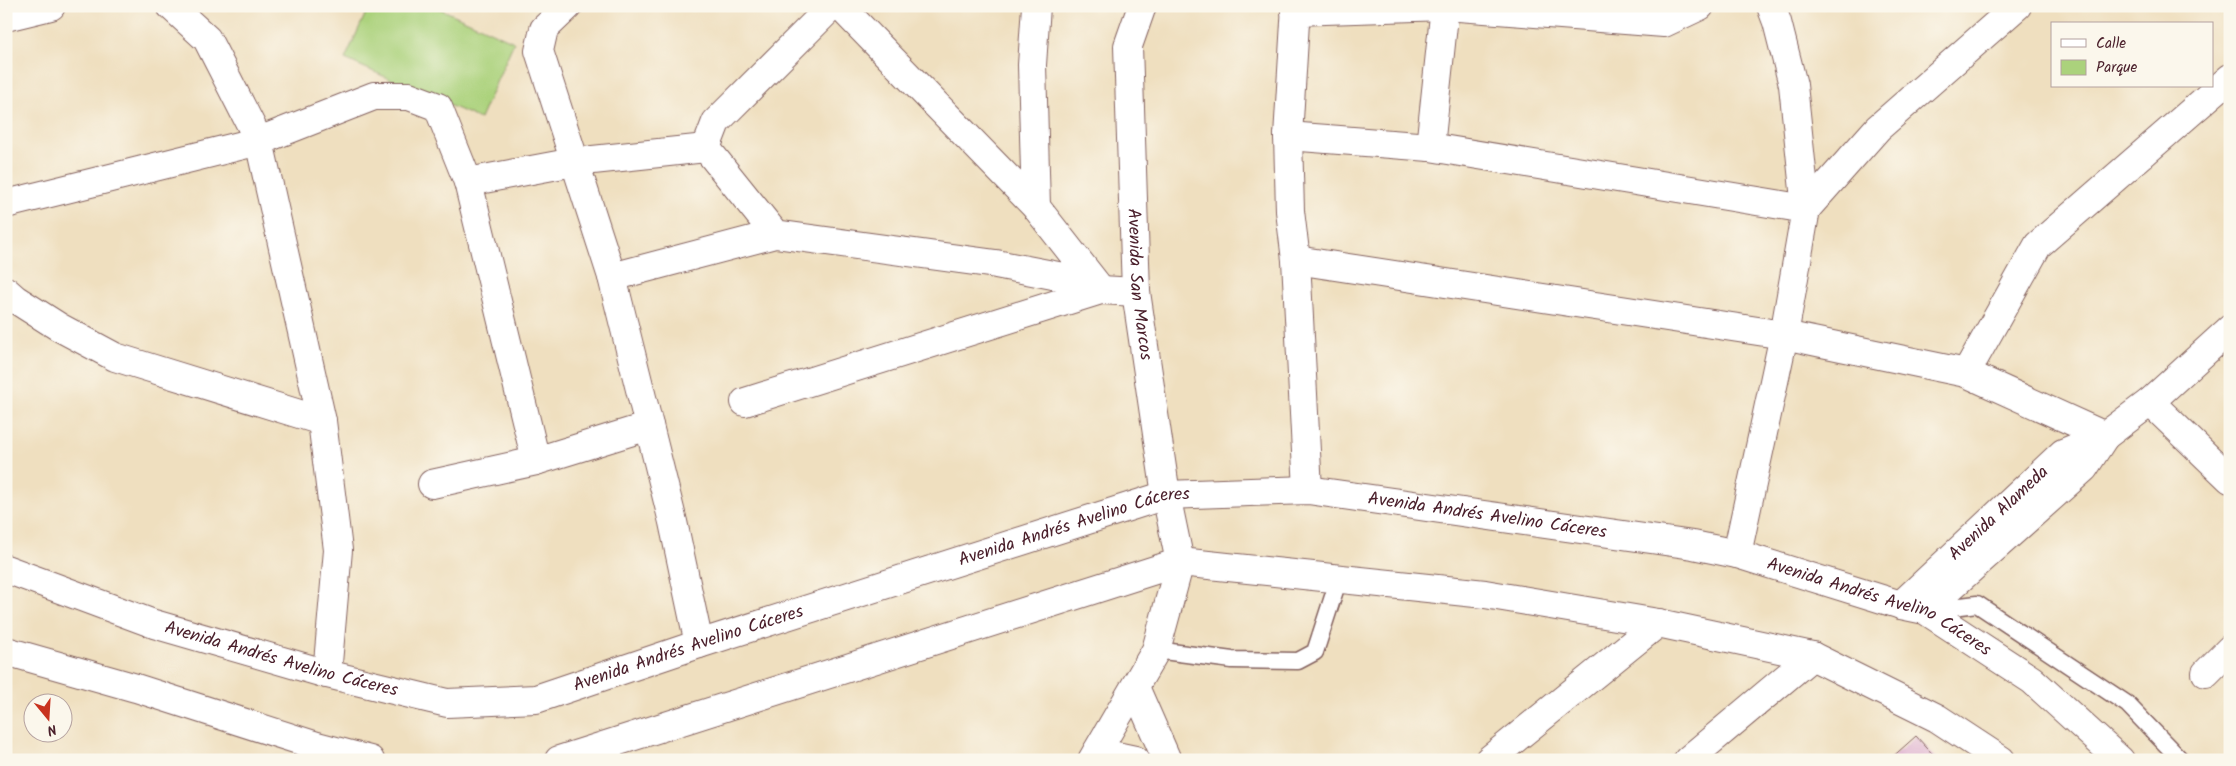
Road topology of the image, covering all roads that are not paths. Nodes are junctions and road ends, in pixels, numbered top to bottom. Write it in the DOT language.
graph roads {
  1 [pos="51,6"];
  2 [pos="171,6"];
  3 [pos="568,6"];
  4 [pos="832,6"];
  5 [pos="840,6"];
  6 [pos="1036,6"];
  7 [pos="1142,6"];
  8 [pos="1445,6"];
  9 [pos="1700,6"];
  10 [pos="1771,6"];
  11 [pos="2017,6"];
  12 [pos="1295,9"];
  13 [pos="6,17"];
  14 [pos="2230,78"];
  15 [pos="1288,136"];
  16 [pos="259,141"];
  17 [pos="1430,147"];
  18 [pos="706,148"];
  19 [pos="574,162"];
  20 [pos="468,182"];
  21 [pos="6,204"];
  22 [pos="1036,207"];
  23 [pos="1806,209"];
  24 [pos="775,234"];
  25 [pos="1296,260"];
  26 [pos="612,277"];
  27 [pos="1101,290"];
  28 [pos="6,291"];
  29 [pos="1136,292"];
  30 [pos="2230,329"];
  31 [pos="1784,335"];
  32 [pos="1966,374"];
  33 [pos="745,402"];
  34 [pos="2150,402"];
  35 [pos="322,421"];
  36 [pos="649,426"];
  37 [pos="2105,436"];
  38 [pos="536,461"];
  39 [pos="2230,479"];
  40 [pos="432,484"];
  41 [pos="1308,490"];
  42 [pos="1166,495"];
  43 [pos="1738,554"];
  44 [pos="1180,562"];
  45 [pos="6,569"];
  46 [pos="1339,578"];
  47 [pos="1913,608"];
  48 [pos="1658,623"];
  49 [pos="699,644"];
  50 [pos="2230,649"];
  51 [pos="1156,650"];
  52 [pos="6,652"];
  53 [pos="1812,656"];
  54 [pos="2206,673"];
  55 [pos="327,674"];
  56 [pos="1135,686"];
  57 [pos="315,753"];
  58 [pos="1094,756"];
  59 [pos="370,760"];
  60 [pos="559,760"];
  61 [pos="1135,760"];
  62 [pos="1167,760"];
  63 [pos="1489,760"];
  64 [pos="1688,760"];
  65 [pos="2001,760"];
  66 [pos="2120,760"];
  67 [pos="2181,760"];
  1 -- 13 [label="street"];
  2 -- 16 [label="street"];
  3 -- 19 [label="street"];
  4 -- 18 [label="street"];
  5 -- 22 [label="street"];
  6 -- 22 [label="street"];
  7 -- 29 [label="street, Avenida San Marcos"];
  8 -- 9 [label="street"];
  8 -- 12 [label="street"];
  8 -- 17 [label="street"];
  10 -- 23 [label="street"];
  11 -- 23 [label="street"];
  12 -- 15 [label="street"];
  14 -- 32 [label="street"];
  15 -- 17 [label="street"];
  15 -- 25 [label="street"];
  16 -- 20 [label="street"];
  16 -- 21 [label="street"];
  16 -- 35 [label="street"];
  17 -- 23 [label="street"];
  18 -- 19 [label="street"];
  18 -- 24 [label="street"];
  19 -- 20 [label="street"];
  19 -- 26 [label="street"];
  20 -- 38 [label="street"];
  22 -- 27 [label="street"];
  23 -- 31 [label="street"];
  24 -- 26 [label="street"];
  24 -- 27 [label="street"];
  25 -- 31 [label="street"];
  25 -- 41 [label="street"];
  26 -- 36 [label="street"];
  27 -- 29 [label="street"];
  27 -- 33 [label="street"];
  28 -- 35 [label="street"];
  29 -- 42 [label="street, Avenida San Marcos"];
  30 -- 34 [label="street, Avenida Alameda"];
  31 -- 32 [label="street"];
  31 -- 43 [label="street"];
  32 -- 37 [label="street"];
  34 -- 37 [label="street, Avenida Alameda"];
  34 -- 39 [label="street"];
  35 -- 55 [label="street"];
  36 -- 38 [label="street"];
  36 -- 49 [label="street"];
  37 -- 47 [label="street, Avenida Alameda"];
  38 -- 40 [label="street"];
  41 -- 42 [label="street, Avenida Andrés Avelino Cáceres"];
  41 -- 43 [label="street, Avenida Andrés Avelino Cáceres"];
  42 -- 44 [label="street, Avenida San Marcos"];
  42 -- 49 [label="street, Avenida Andrés Avelino Cáceres"];
  43 -- 47 [label="street, Avenida Andrés Avelino Cáceres"];
  44 -- 46 [label="street"];
  44 -- 51 [label="street"];
  44 -- 60 [label="street"];
  45 -- 55 [label="street, Avenida Andrés Avelino Cáceres"];
  46 -- 48 [label="street"];
  46 -- 51 [label="lane"];
  47 -- 66 [label="street, Avenida Andrés Avelino Cáceres"];
  47 -- 67 [label="lane"];
  48 -- 53 [label="street"];
  48 -- 63 [label="street"];
  49 -- 55 [label="street, Avenida Andrés Avelino Cáceres"];
  50 -- 54 [label="street"];
  51 -- 56 [label="street"];
  52 -- 57 [label="street"];
  53 -- 64 [label="street"];
  53 -- 65 [label="street"];
  56 -- 58 [label="street"];
  56 -- 62 [label="street"];
  57 -- 59 [label="street"];
  58 -- 61 [label="street"];
}
